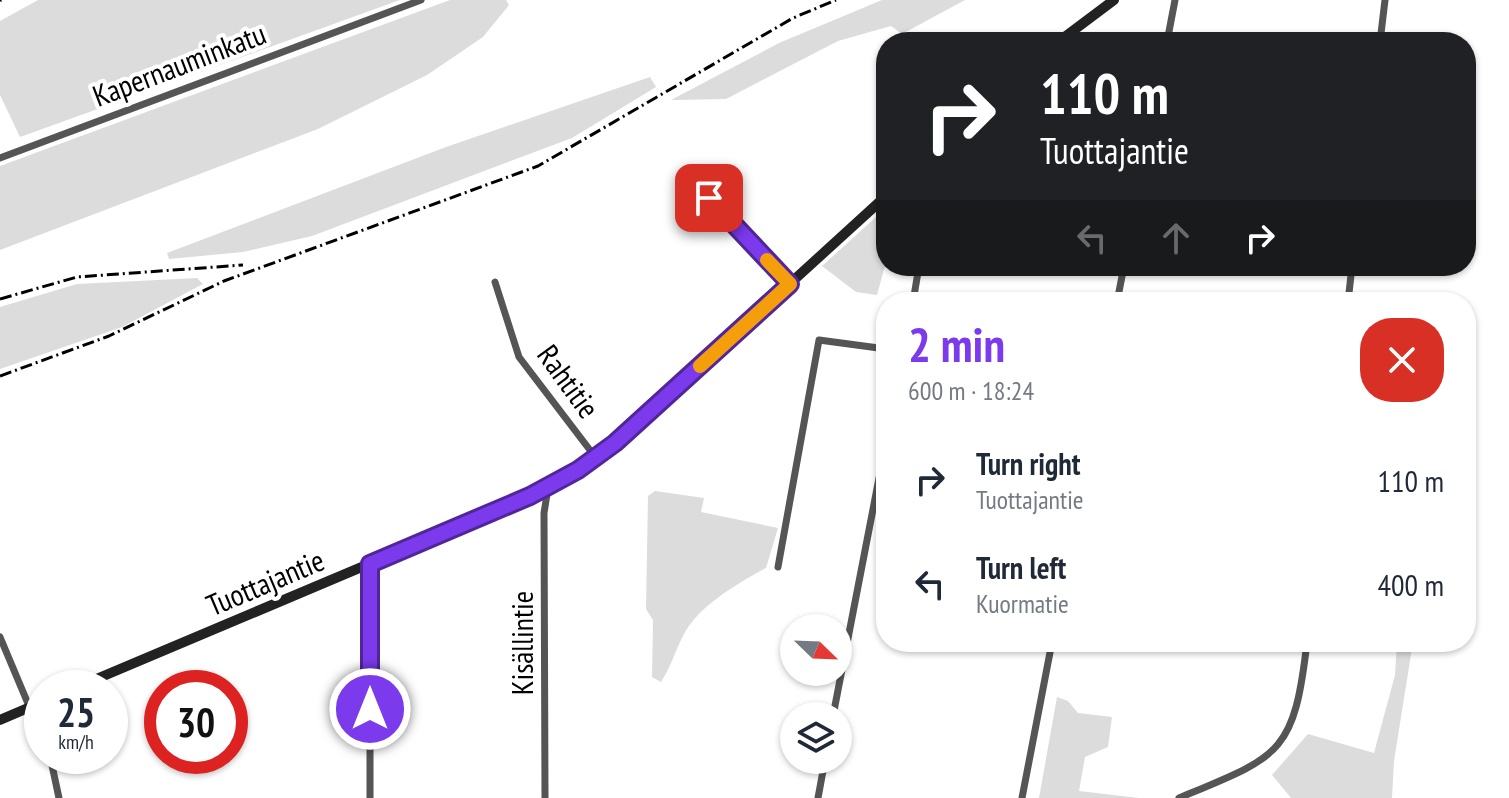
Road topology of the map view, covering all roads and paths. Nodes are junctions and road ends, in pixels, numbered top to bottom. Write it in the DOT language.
graph roads {
  1 [pos="421,0"];
  2 [pos="1114,0"];
  3 [pos="1175,0"];
  4 [pos="1385,0"];
  5 [pos="1071,32"];
  6 [pos="1169,32"];
  7 [pos="1381,32"];
  8 [pos="0,158"];
  9 [pos="709,198"];
  10 [pos="876,205"];
  11 [pos="495,282"];
  12 [pos="790,284"];
  13 [pos="876,348"];
  14 [pos="596,458"];
  15 [pos="548,488"];
  16 [pos="876,494"];
  17 [pos="370,564"];
  18 [pos="778,567"];
  19 [pos="0,637"];
  20 [pos="1050,652"];
  21 [pos="1306,652"];
  22 [pos="118,670"];
  23 [pos="24,693"];
  24 [pos="836,702"];
  25 [pos="24,710"];
  26 [pos="0,720"];
  27 [pos="54,774"];
  28 [pos="822,774"];
  29 [pos="59,798"];
  30 [pos="370,798"];
  31 [pos="545,798"];
  32 [pos="818,798"];
  33 [pos="1022,798"];
  34 [pos="1179,798"];
  1 -- 8 [label="street, Kapernauminkatu"];
  2 -- 5 [label="street"];
  3 -- 6 [label="street"];
  4 -- 7 [label="street"];
  9 -- 12 [label="street"];
  10 -- 12 [label="street, Tuottajantie"];
  11 -- 14 [label="street, Rahtitie"];
  12 -- 14 [label="street, Tuottajantie"];
  13 -- 18 [label="street"];
  14 -- 15 [label="street, Tuottajantie"];
  15 -- 17 [label="street, Tuottajantie"];
  15 -- 31 [label="street, Kisällintie"];
  16 -- 24 [label="street"];
  17 -- 22 [label="street, Tuottajantie"];
  17 -- 30 [label="street"];
  19 -- 23 [label="street"];
  20 -- 33 [label="street"];
  21 -- 34 [label="street"];
  25 -- 26 [label="street"];
  27 -- 29 [label="street"];
  28 -- 32 [label="street"];
}
